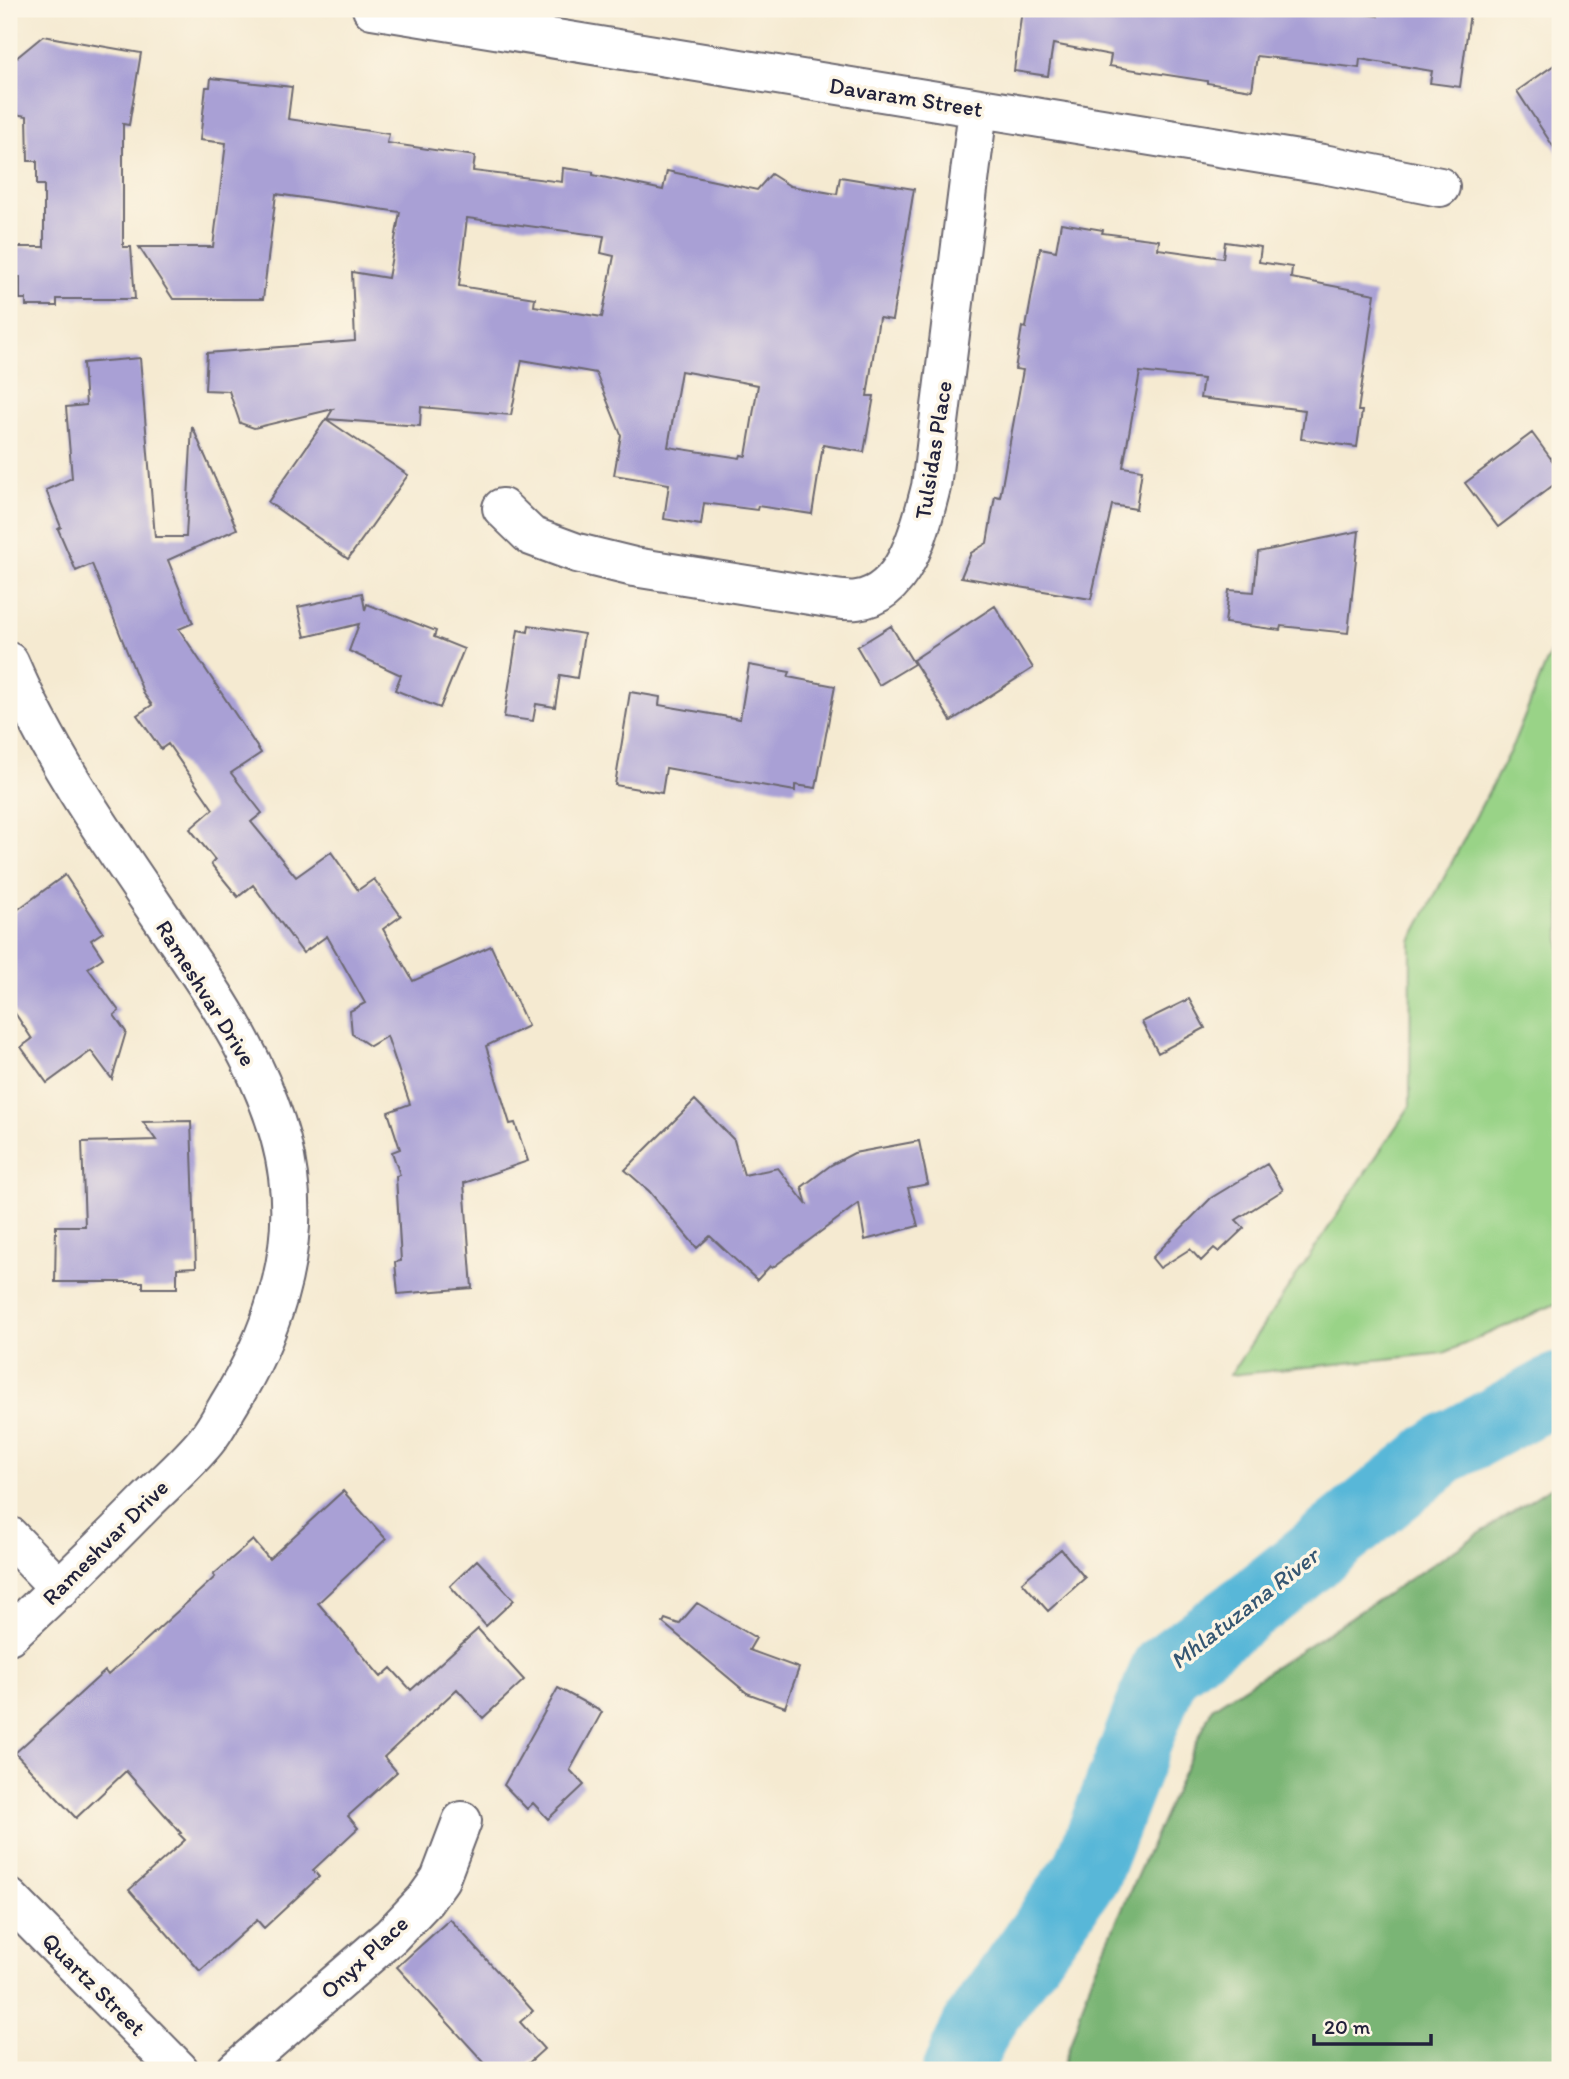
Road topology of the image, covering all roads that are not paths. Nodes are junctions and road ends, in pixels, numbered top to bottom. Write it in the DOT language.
graph roads {
  1 [pos="372,9"];
  2 [pos="978,109"];
  3 [pos="1440,187"];
  4 [pos="502,508"];
  5 [pos="9,662"];
  6 [pos="9,1536"];
  7 [pos="60,1589"];
  8 [pos="9,1635"];
  9 [pos="462,1821"];
  10 [pos="9,1898"];
  11 [pos="179,2070"];
  12 [pos="236,2070"];
  1 -- 2 [label="street, Davaram Street"];
  2 -- 3 [label="street, Davaram Street"];
  2 -- 4 [label="street, Tulsidas Place"];
  5 -- 7 [label="street, Rameshvar Drive"];
  6 -- 7 [label="street"];
  7 -- 8 [label="street, Rameshvar Drive"];
  9 -- 12 [label="street, Onyx Place"];
  10 -- 11 [label="street, Quartz Street"];
}
